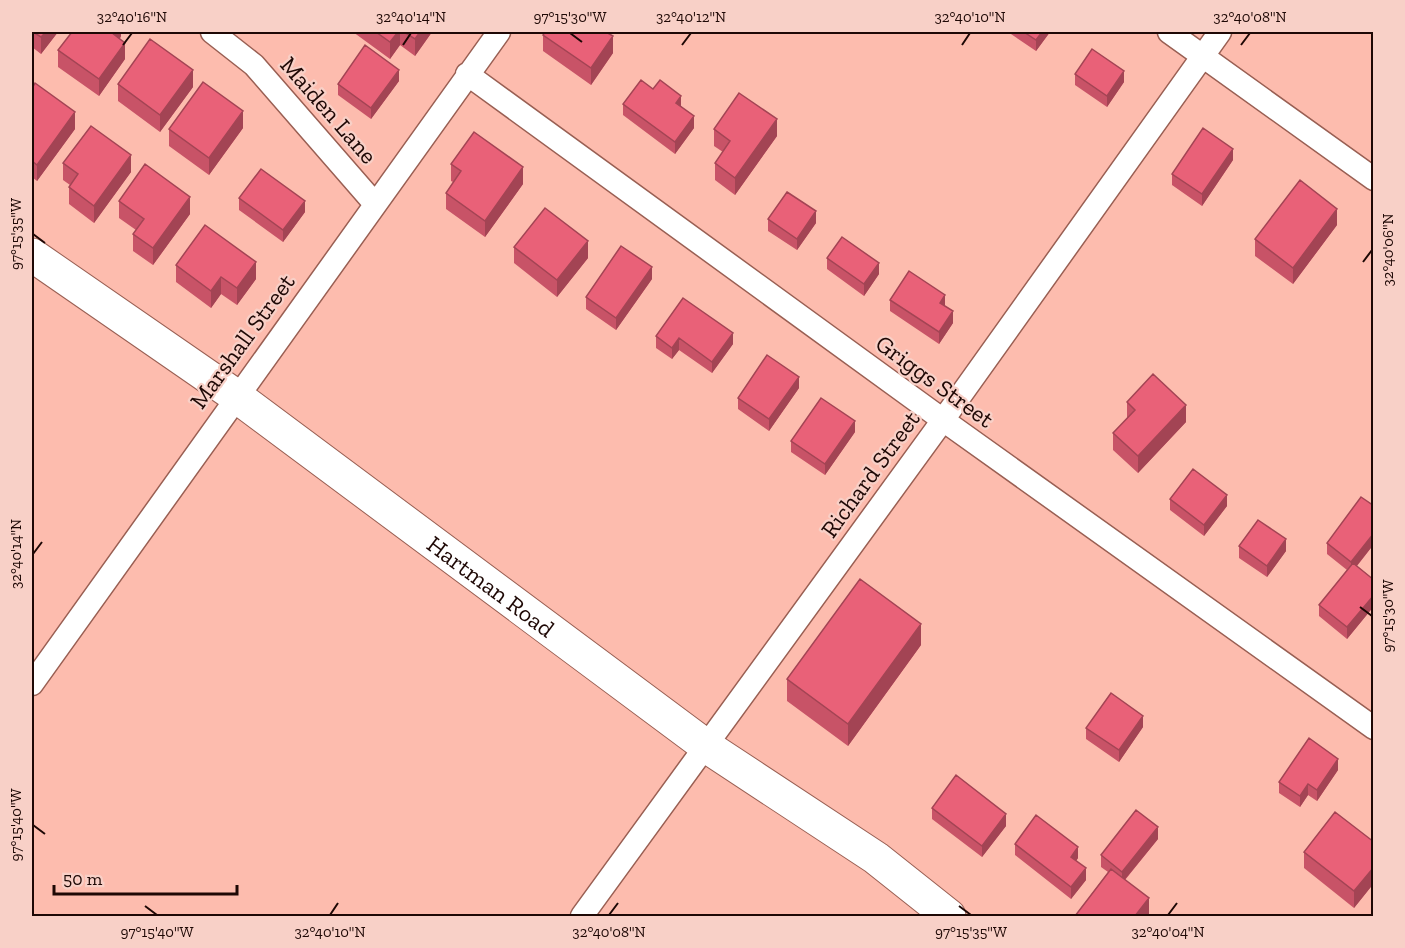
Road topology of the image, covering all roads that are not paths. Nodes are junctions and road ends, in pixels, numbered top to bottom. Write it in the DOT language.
graph roads {
  1 [pos="213,32"];
  2 [pos="499,32"];
  3 [pos="1169,32"];
  4 [pos="1220,32"];
  5 [pos="1203,55"];
  6 [pos="467,74"];
  7 [pos="1374,178"];
  8 [pos="375,204"];
  9 [pos="32,255"];
  10 [pos="236,396"];
  11 [pos="943,420"];
  12 [pos="32,684"];
  13 [pos="1374,728"];
  14 [pos="706,746"];
  15 [pos="582,916"];
  16 [pos="949,916"];
  1 -- 8 [label="street, Maiden Lane"];
  2 -- 6 [label="street, Marshall Street"];
  3 -- 5 [label="street"];
  4 -- 5 [label="street, Richard Street"];
  5 -- 7 [label="street"];
  5 -- 11 [label="street, Richard Street"];
  6 -- 8 [label="street, Marshall Street"];
  6 -- 11 [label="street, Griggs Street"];
  8 -- 10 [label="street, Marshall Street"];
  9 -- 10 [label="street, Hartman Road"];
  10 -- 12 [label="street, Marshall Street"];
  10 -- 14 [label="street, Hartman Road"];
  11 -- 13 [label="street, Griggs Street"];
  11 -- 14 [label="street, Richard Street"];
  14 -- 15 [label="street, Richard Street"];
  14 -- 16 [label="street, Hartman Road"];
}
